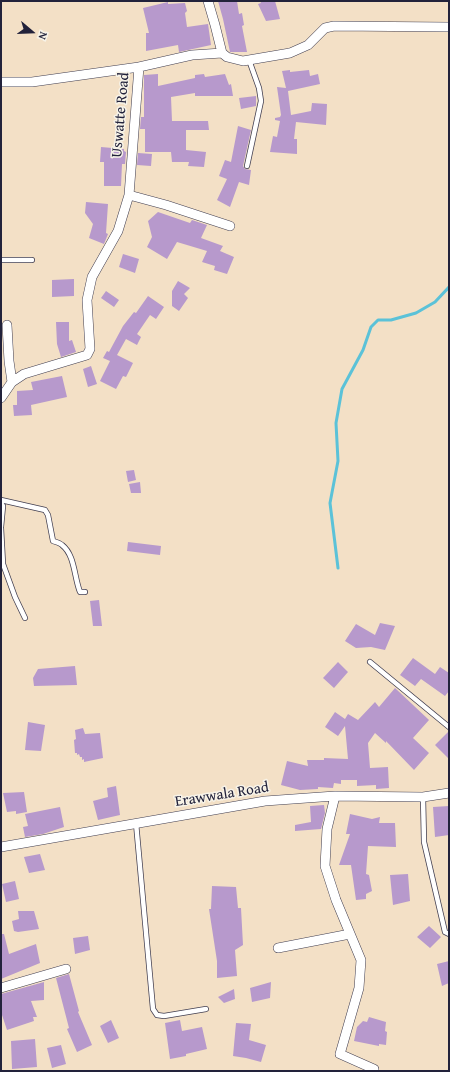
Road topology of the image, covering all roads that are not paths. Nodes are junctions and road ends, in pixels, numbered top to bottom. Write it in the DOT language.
graph roads {
  1 [pos="208,1"];
  2 [pos="449,26"];
  3 [pos="222,53"];
  4 [pos="248,60"];
  5 [pos="139,66"];
  6 [pos="1,82"];
  7 [pos="247,166"];
  8 [pos="129,195"];
  9 [pos="230,226"];
  10 [pos="1,260"];
  11 [pos="32,260"];
  12 [pos="7,325"];
  13 [pos="12,382"];
  14 [pos="1,398"];
  15 [pos="1,502"];
  16 [pos="1,527"];
  17 [pos="86,592"];
  18 [pos="25,618"];
  19 [pos="370,662"];
  20 [pos="449,727"];
  21 [pos="449,793"];
  22 [pos="334,796"];
  23 [pos="423,797"];
  24 [pos="136,823"];
  25 [pos="1,847"];
  26 [pos="350,934"];
  27 [pos="449,934"];
  28 [pos="278,948"];
  29 [pos="66,969"];
  30 [pos="1,988"];
  31 [pos="206,1009"];
  32 [pos="374,1071"];
  1 -- 3 [label="street"];
  2 -- 4 [label="street, Uswatte Road"];
  3 -- 4 [label="street, Uswatte Road"];
  3 -- 5 [label="street, Uswatte Road"];
  4 -- 7 [label="lane"];
  5 -- 6 [label="street"];
  5 -- 8 [label="street, Uswatte Road"];
  8 -- 9 [label="street"];
  8 -- 13 [label="street, Uswatte Road"];
  10 -- 11 [label="lane"];
  12 -- 13 [label="street"];
  13 -- 14 [label="street, Uswatte Road"];
  15 -- 16 [label="lane"];
  15 -- 17 [label="lane"];
  16 -- 18 [label="lane"];
  19 -- 20 [label="lane"];
  21 -- 23 [label="street, Erawwala Road"];
  22 -- 23 [label="street, Erawwala Road"];
  22 -- 24 [label="street, Erawwala Road"];
  22 -- 26 [label="street"];
  23 -- 27 [label="lane"];
  24 -- 25 [label="street, Erawwala Road"];
  24 -- 31 [label="lane"];
  26 -- 28 [label="street"];
  26 -- 32 [label="street"];
  29 -- 30 [label="street"];
}
